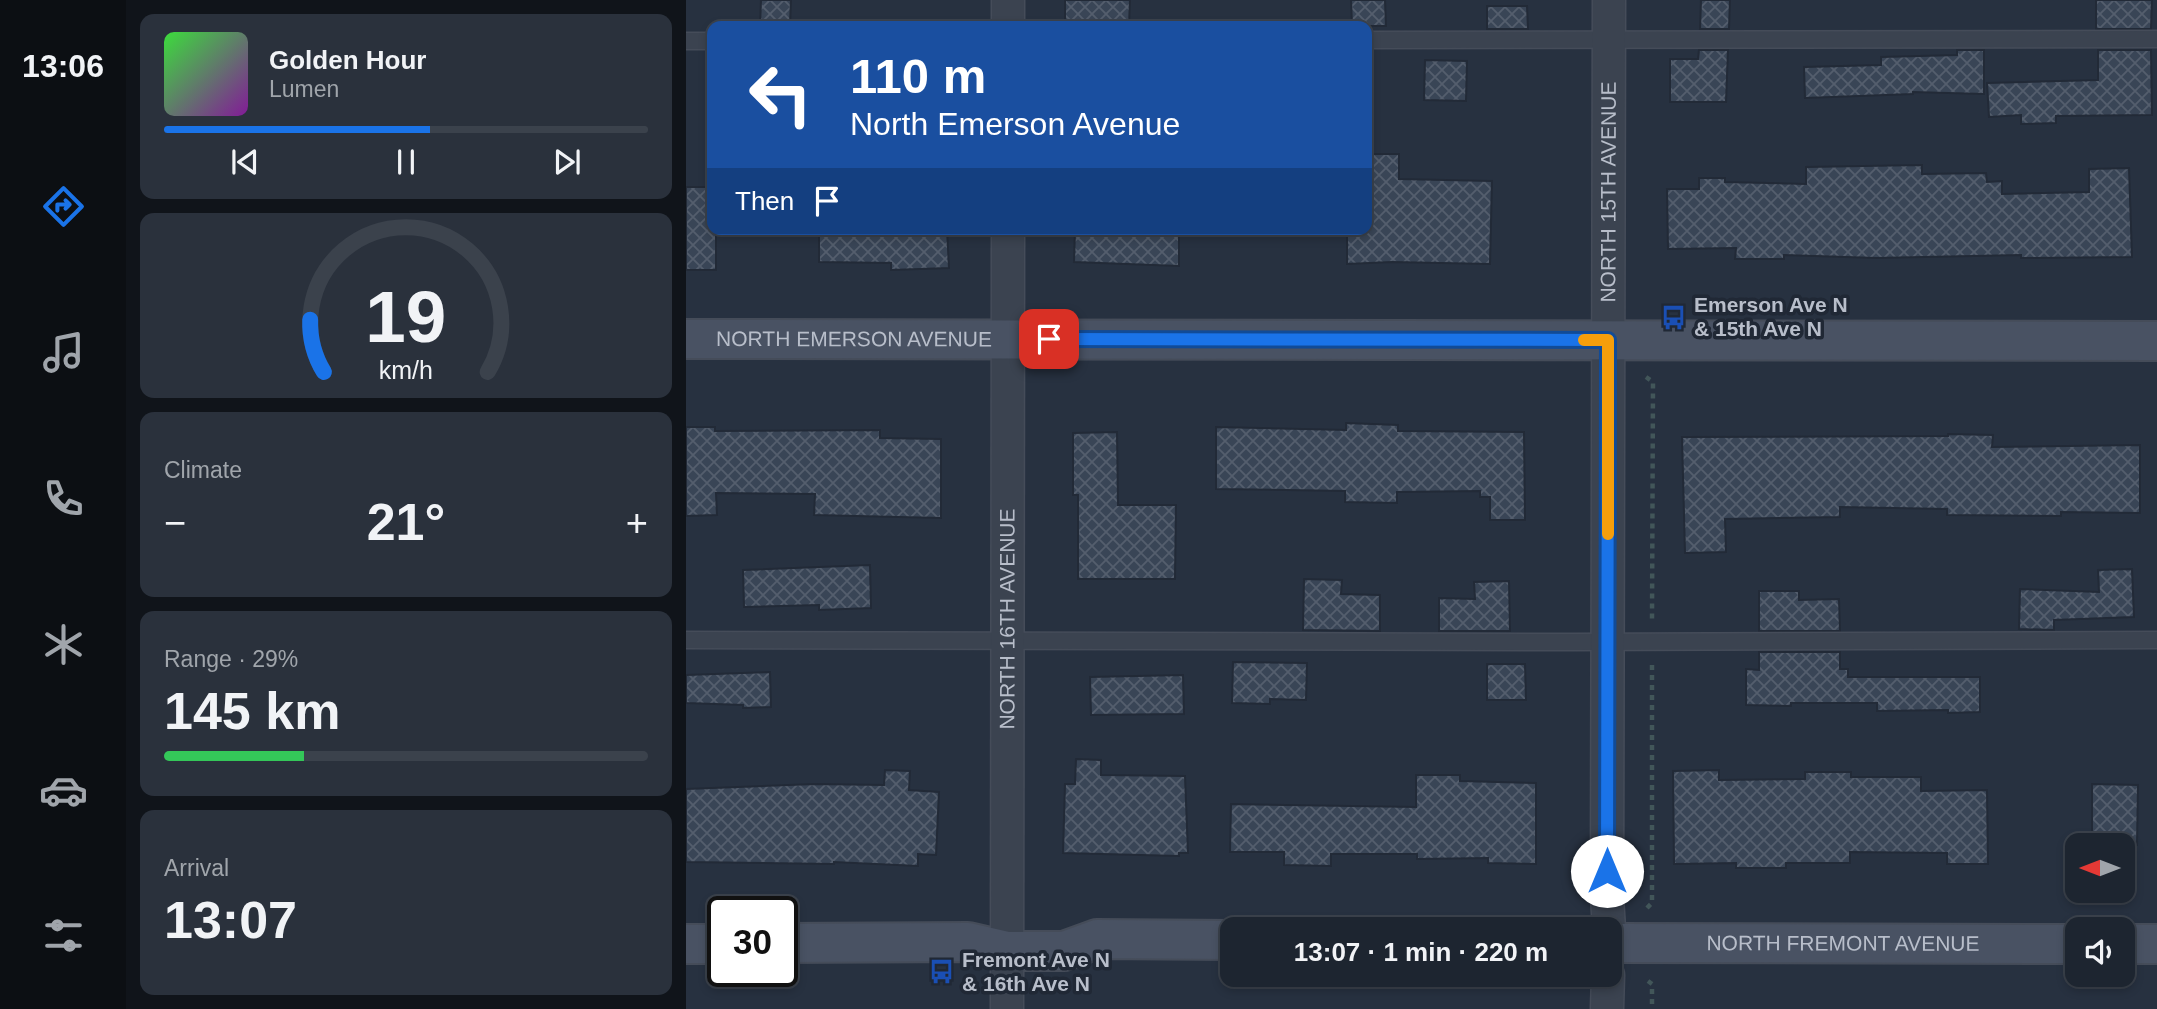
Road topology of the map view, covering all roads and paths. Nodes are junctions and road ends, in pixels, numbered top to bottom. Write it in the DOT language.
graph roads {
  1 [pos="1008,0"];
  2 [pos="1609,0"];
  3 [pos="1008,21"];
  4 [pos="1609,39"];
  5 [pos="2157,39"];
  6 [pos="1372,40"];
  7 [pos="686,41"];
  8 [pos="707,41"];
  9 [pos="1008,235"];
  10 [pos="686,339"];
  11 [pos="1008,339"];
  12 [pos="1608,340"];
  13 [pos="2157,341"];
  14 [pos="686,640"];
  15 [pos="1009,640"];
  16 [pos="2157,640"];
  17 [pos="1608,642"];
  18 [pos="1608,917"];
  19 [pos="1220,940"];
  20 [pos="798,943"];
  21 [pos="1622,943"];
  22 [pos="686,944"];
  23 [pos="707,944"];
  24 [pos="2065,944"];
  25 [pos="2135,944"];
  26 [pos="2157,944"];
  27 [pos="1007,951"];
  28 [pos="1643,977"];
  29 [pos="1608,987"];
  30 [pos="1007,1009"];
  31 [pos="1607,1009"];
  32 [pos="1652,1009"];
  1 -- 3 [label="street"];
  2 -- 4 [label="street, NORTH 15TH AVENUE"];
  4 -- 5 [label="lane"];
  4 -- 6 [label="lane"];
  4 -- 12 [label="street, NORTH 15TH AVENUE"];
  7 -- 8 [label="lane"];
  9 -- 11 [label="street, NORTH 16TH AVENUE"];
  10 -- 11 [label="street, NORTH EMERSON AVENUE"];
  11 -- 12 [label="street, NORTH EMERSON AVENUE"];
  11 -- 15 [label="street, NORTH 16TH AVENUE"];
  12 -- 13 [label="street, NORTH EMERSON AVENUE"];
  12 -- 17 [label="street, NORTH 15TH AVENUE"];
  14 -- 15 [label="lane"];
  15 -- 17 [label="lane"];
  15 -- 27 [label="street, NORTH 16TH AVENUE"];
  16 -- 17 [label="lane"];
  17 -- 18 [label="street, NORTH 15TH AVENUE"];
  19 -- 27 [label="street"];
  20 -- 27 [label="street"];
  21 -- 24 [label="street, NORTH FREMONT AVENUE"];
  22 -- 23 [label="street"];
  25 -- 26 [label="street"];
  27 -- 30 [label="street, NORTH 16TH AVENUE"];
  28 -- 32 [label="path"];
  29 -- 31 [label="street"];
}
